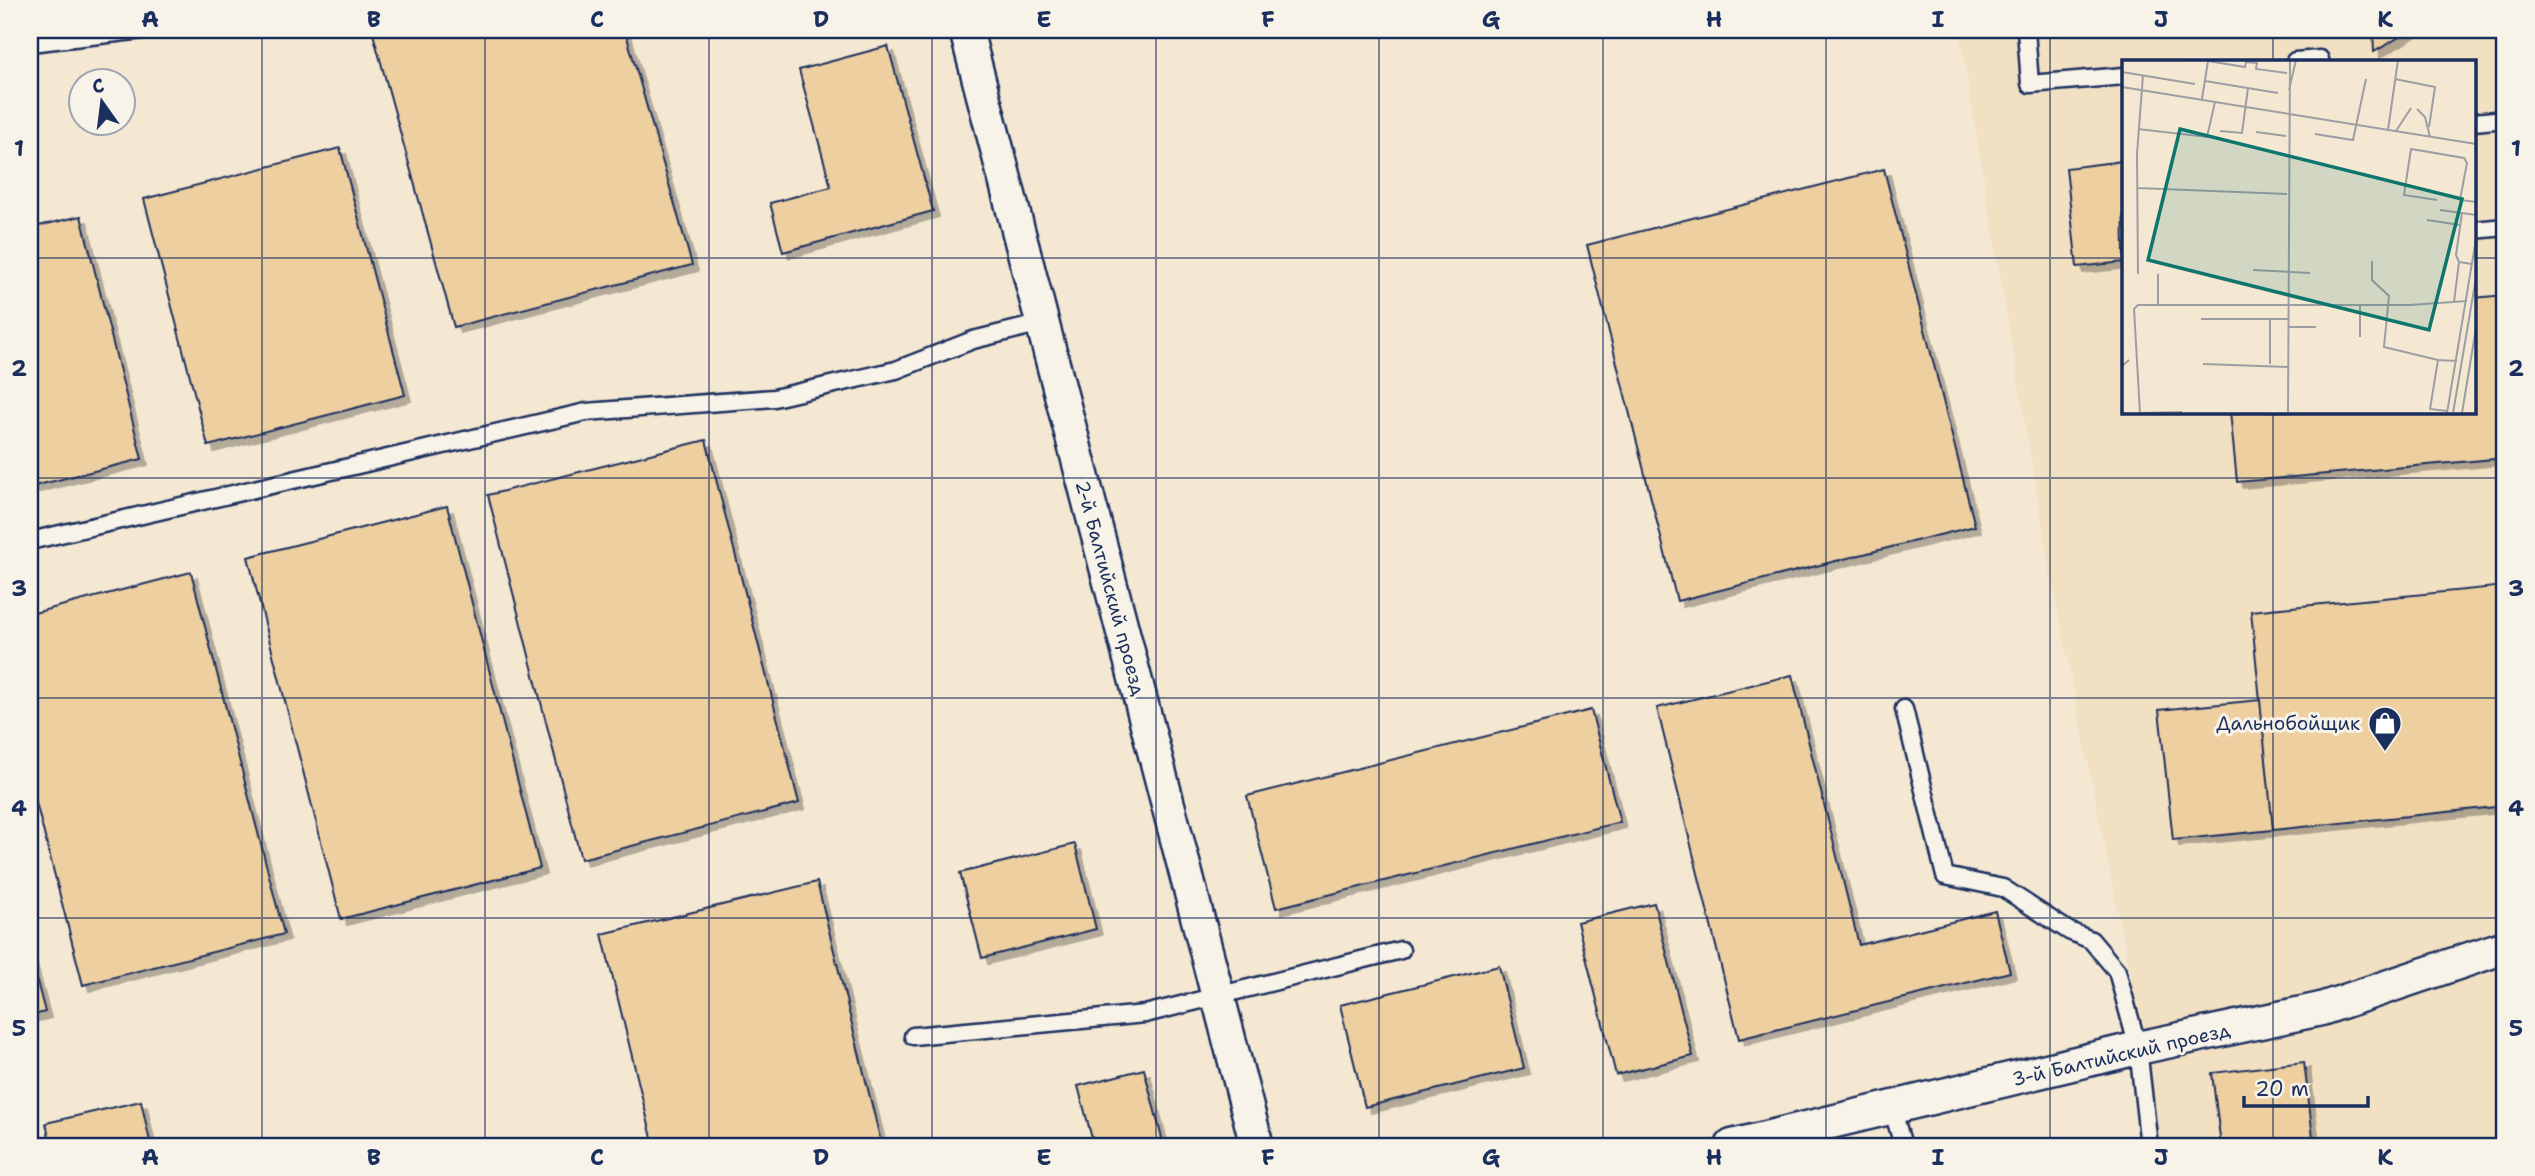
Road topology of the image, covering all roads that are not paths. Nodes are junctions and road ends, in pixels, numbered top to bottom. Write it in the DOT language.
graph roads {
  1 [pos="143,30"];
  2 [pos="966,30"];
  3 [pos="2026,30"];
  4 [pos="30,43"];
  5 [pos="2320,59"];
  6 [pos="2308,60"];
  7 [pos="2122,76"];
  8 [pos="2505,119"];
  9 [pos="2476,122"];
  10 [pos="2505,227"];
  11 [pos="2476,230"];
  12 [pos="1042,323"];
  13 [pos="30,541"];
  14 [pos="1904,709"];
  15 [pos="2505,947"];
  16 [pos="1401,950"];
  17 [pos="1217,998"];
  18 [pos="913,1036"];
  19 [pos="2138,1048"];
  20 [pos="1892,1107"];
  21 [pos="1256,1146"];
  22 [pos="1732,1146"];
  23 [pos="1903,1146"];
  24 [pos="2150,1146"];
  1 -- 4 [label="lane"];
  2 -- 12 [label="street, 2-й Балтийский проезд"];
  3 -- 7 [label="lane"];
  5 -- 6 [label="lane"];
  8 -- 9 [label="lane"];
  10 -- 11 [label="lane"];
  12 -- 13 [label="lane"];
  12 -- 17 [label="street, 2-й Балтийский проезд"];
  14 -- 19 [label="lane"];
  15 -- 19 [label="street, 3-й Балтийский проезд"];
  16 -- 17 [label="lane"];
  17 -- 18 [label="lane"];
  17 -- 21 [label="street, 2-й Балтийский проезд"];
  19 -- 20 [label="street, 3-й Балтийский проезд"];
  19 -- 24 [label="lane"];
  20 -- 22 [label="street, 3-й Балтийский проезд"];
  20 -- 23 [label="lane"];
}
